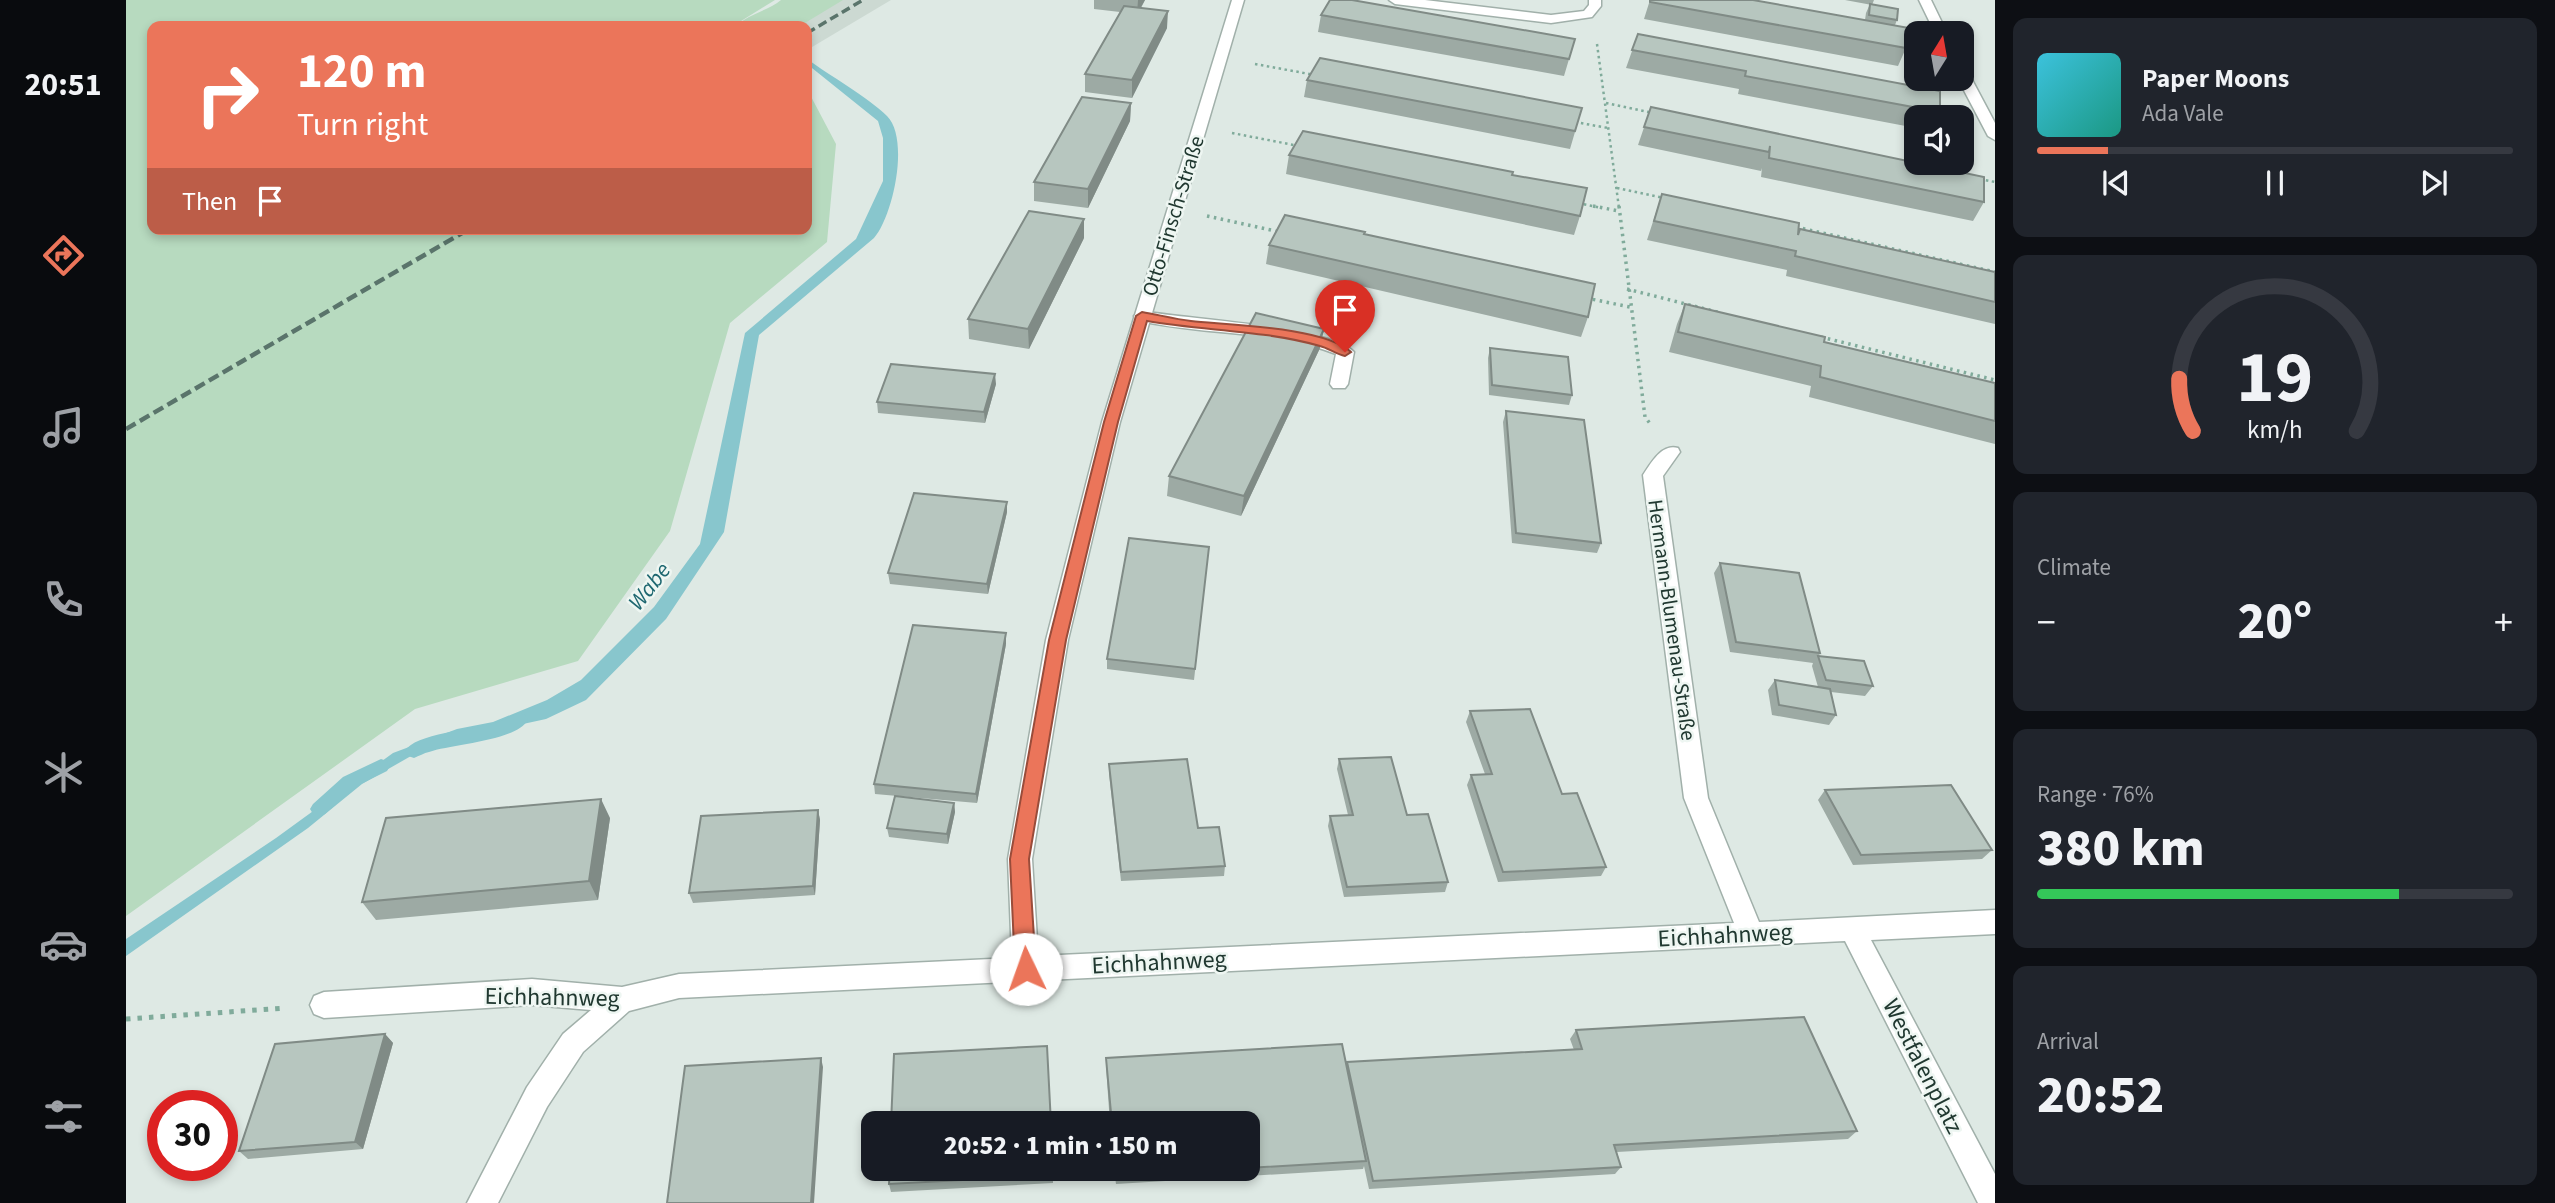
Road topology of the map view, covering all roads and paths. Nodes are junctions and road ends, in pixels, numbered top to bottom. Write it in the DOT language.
graph roads {
  1 [pos="1238,0"];
  2 [pos="1395,0"];
  3 [pos="1595,0"];
  4 [pos="1926,0"];
  5 [pos="1575,17"];
  6 [pos="1936,21"];
  7 [pos="1221,58"];
  8 [pos="1314,75"];
  9 [pos="1971,91"];
  10 [pos="1606,103"];
  11 [pos="1659,114"];
  12 [pos="1568,121"];
  13 [pos="1200,127"];
  14 [pos="1608,128"];
  15 [pos="1995,136"];
  16 [pos="1308,148"];
  17 [pos="1968,177"];
  18 [pos="1995,182"];
  19 [pos="1617,188"];
  20 [pos="1671,200"];
  21 [pos="1578,203"];
  22 [pos="1174,209"];
  23 [pos="1619,211"];
  24 [pos="1793,227"];
  25 [pos="1281,232"];
  26 [pos="1995,272"];
  27 [pos="1627,289"];
  28 [pos="1576,296"];
  29 [pos="1630,307"];
  30 [pos="1732,315"];
  31 [pos="1142,316"];
  32 [pos="1811,335"];
  33 [pos="1995,380"];
  34 [pos="1339,384"];
  35 [pos="1671,452"];
  36 [pos="1995,922"];
  37 [pos="1852,929"];
  38 [pos="1751,934"];
  39 [pos="1026,969"];
  40 [pos="622,1000"];
  41 [pos="324,1005"];
  42 [pos="126,1019"];
  43 [pos="482,1203"];
  44 [pos="1994,1203"];
  1 -- 7 [label="street, Otto-Finsch-Straße"];
  2 -- 5 [label="street"];
  3 -- 5 [label="street"];
  4 -- 6 [label="street"];
  5 -- 10 [label="path"];
  7 -- 8 [label="path"];
  7 -- 13 [label="street, Otto-Finsch-Straße"];
  9 -- 15 [label="street"];
  10 -- 11 [label="path"];
  10 -- 14 [label="path"];
  12 -- 14 [label="path"];
  13 -- 16 [label="path"];
  13 -- 22 [label="street, Otto-Finsch-Straße"];
  14 -- 19 [label="path"];
  17 -- 18 [label="path"];
  19 -- 20 [label="path"];
  19 -- 23 [label="path"];
  21 -- 23 [label="path"];
  22 -- 25 [label="path"];
  22 -- 31 [label="street, Otto-Finsch-Straße"];
  23 -- 27 [label="path"];
  24 -- 26 [label="path"];
  27 -- 29 [label="path"];
  27 -- 30 [label="path"];
  28 -- 29 [label="path"];
  29 -- 35 [label="path"];
  31 -- 34 [label="street"];
  31 -- 39 [label="street, Otto-Finsch-Straße"];
  32 -- 33 [label="path"];
  35 -- 38 [label="street, Hermann-Blumenau-Straße"];
  36 -- 37 [label="street, Eichhahnweg"];
  37 -- 38 [label="street, Eichhahnweg"];
  37 -- 44 [label="street, Westfalenplatz"];
  38 -- 39 [label="street, Eichhahnweg"];
  39 -- 40 [label="street, Eichhahnweg"];
  40 -- 41 [label="street, Eichhahnweg"];
  40 -- 43 [label="street"];
  41 -- 42 [label="path"];
}
